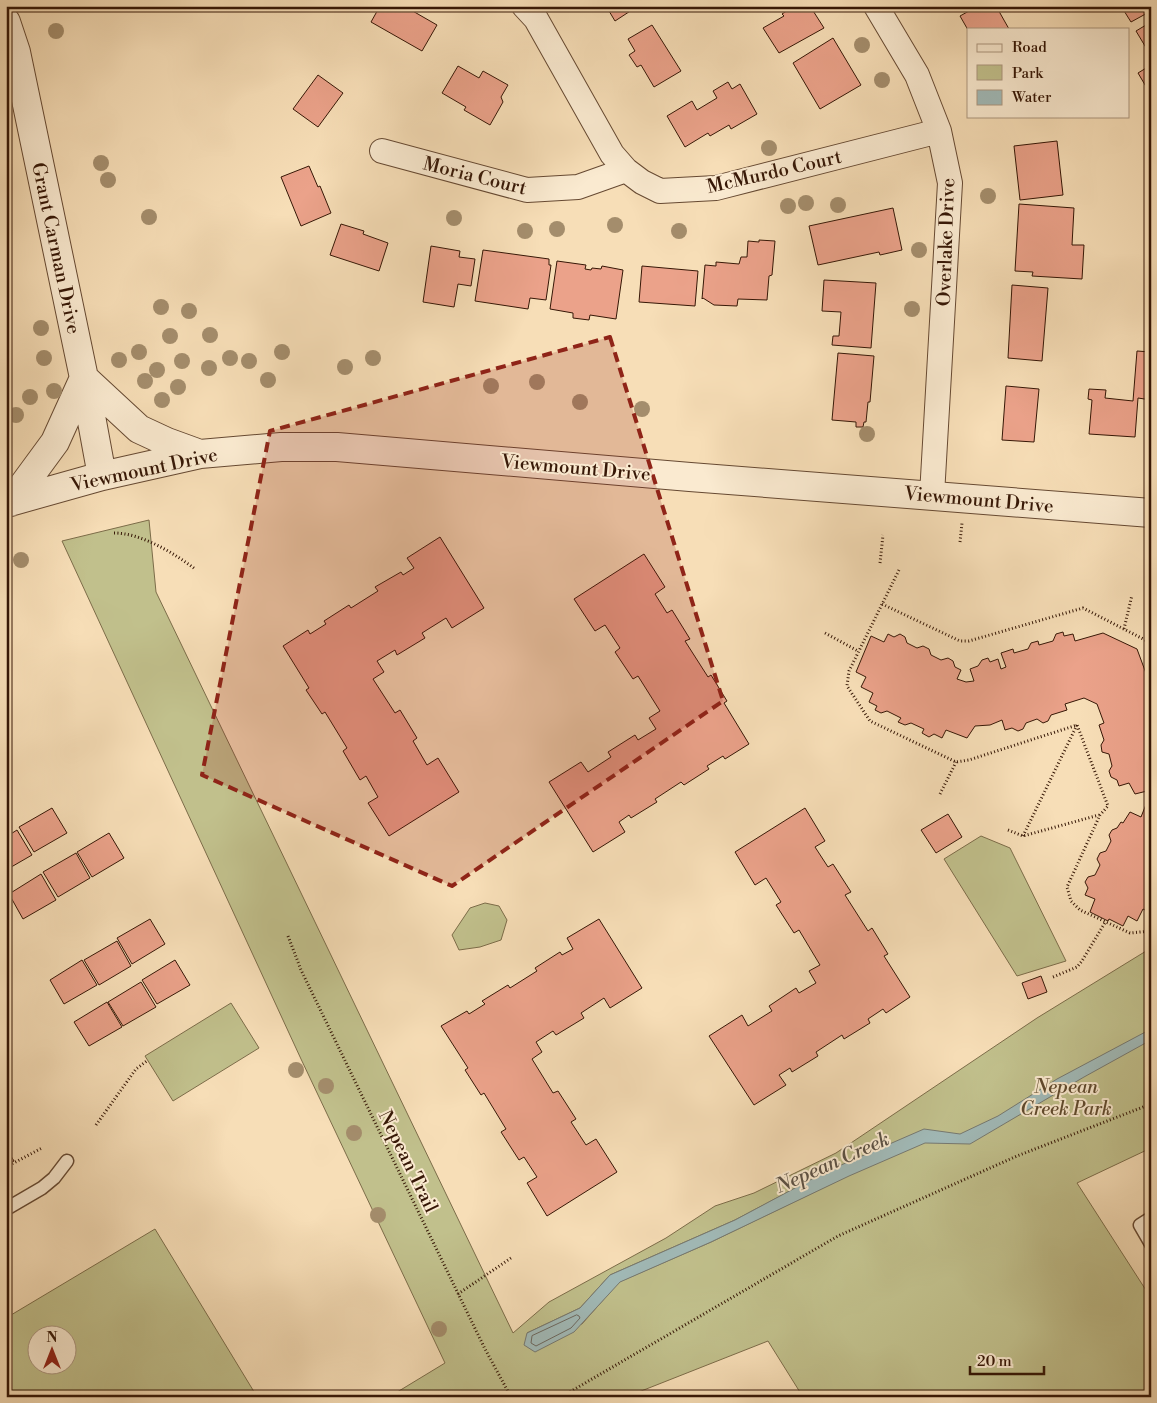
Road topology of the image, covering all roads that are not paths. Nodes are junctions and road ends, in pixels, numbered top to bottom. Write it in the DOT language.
graph roads {
  1 [pos="524,6"];
  2 [pos="876,6"];
  3 [pos="6,22"];
  4 [pos="939,131"];
  5 [pos="382,151"];
  6 [pos="626,170"];
  7 [pos="84,378"];
  8 [pos="200,454"];
  9 [pos="102,476"];
  10 [pos="932,495"];
  11 [pos="8,502"];
  12 [pos="1151,513"];
  13 [pos="67,1161"];
  14 [pos="6,1209"];
  15 [pos="1151,1218"];
  16 [pos="1151,1244"];
  1 -- 6 [label="street, McMurdo Court"];
  2 -- 4 [label="street, Overlake Drive"];
  3 -- 7 [label="street, Grant Carman Drive"];
  4 -- 6 [label="street, McMurdo Court"];
  4 -- 10 [label="street, Overlake Drive"];
  5 -- 6 [label="street, Moria Court"];
  7 -- 8 [label="street"];
  7 -- 9 [label="street, Grant Carman Drive"];
  7 -- 11 [label="street"];
  8 -- 9 [label="street, Viewmount Drive"];
  8 -- 10 [label="street, Viewmount Drive"];
  9 -- 11 [label="street, Viewmount Drive"];
  10 -- 12 [label="street, Viewmount Drive"];
  13 -- 14 [label="lane"];
  15 -- 16 [label="lane"];
}
